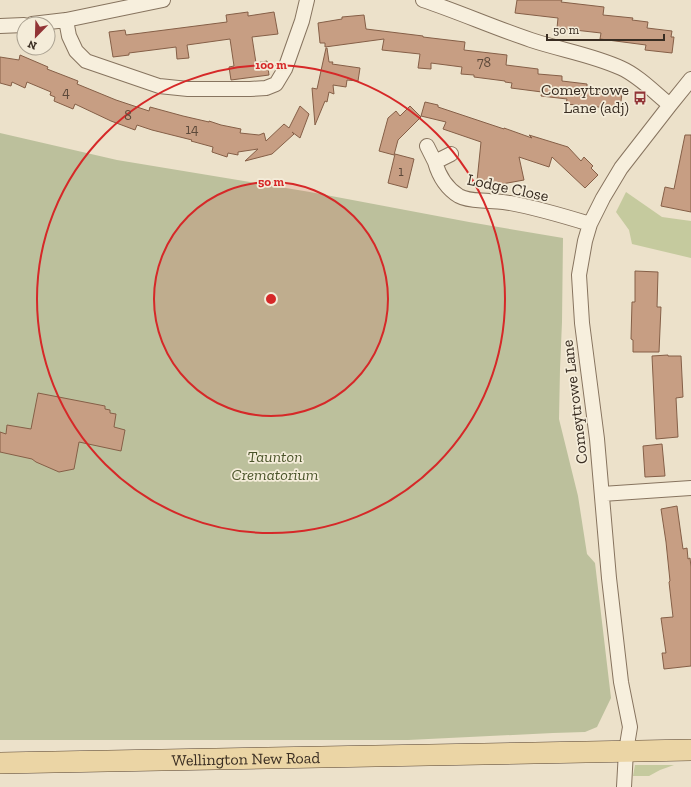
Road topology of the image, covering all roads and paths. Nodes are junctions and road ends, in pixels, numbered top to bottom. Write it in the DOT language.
graph roads {
  1 [pos="163,0"];
  2 [pos="307,0"];
  3 [pos="423,0"];
  4 [pos="136,2"];
  5 [pos="440,3"];
  6 [pos="66,20"];
  7 [pos="56,21"];
  8 [pos="16,25"];
  9 [pos="0,26"];
  10 [pos="691,80"];
  11 [pos="670,105"];
  12 [pos="427,146"];
  13 [pos="451,154"];
  14 [pos="435,162"];
  15 [pos="590,224"];
  16 [pos="691,488"];
  17 [pos="602,494"];
  18 [pos="691,750"];
  19 [pos="626,751"];
  20 [pos="0,763"];
  21 [pos="624,787"];
  1 -- 4 [label="street"];
  2 -- 6 [label="street"];
  3 -- 5 [label="street"];
  4 -- 6 [label="street"];
  5 -- 11 [label="street"];
  6 -- 7 [label="street"];
  8 -- 9 [label="street"];
  10 -- 11 [label="street, Comeytrowe Lane"];
  11 -- 15 [label="street, Comeytrowe Lane"];
  12 -- 14 [label="street, Lodge Close"];
  13 -- 14 [label="street"];
  14 -- 15 [label="street, Lodge Close"];
  15 -- 17 [label="street, Comeytrowe Lane"];
  16 -- 17 [label="street"];
  17 -- 19 [label="street, Comeytrowe Lane"];
  18 -- 19 [label="main road, Wellington New Road"];
  19 -- 20 [label="main road, Wellington New Road"];
  19 -- 21 [label="street, Comeytrowe Lane"];
}
